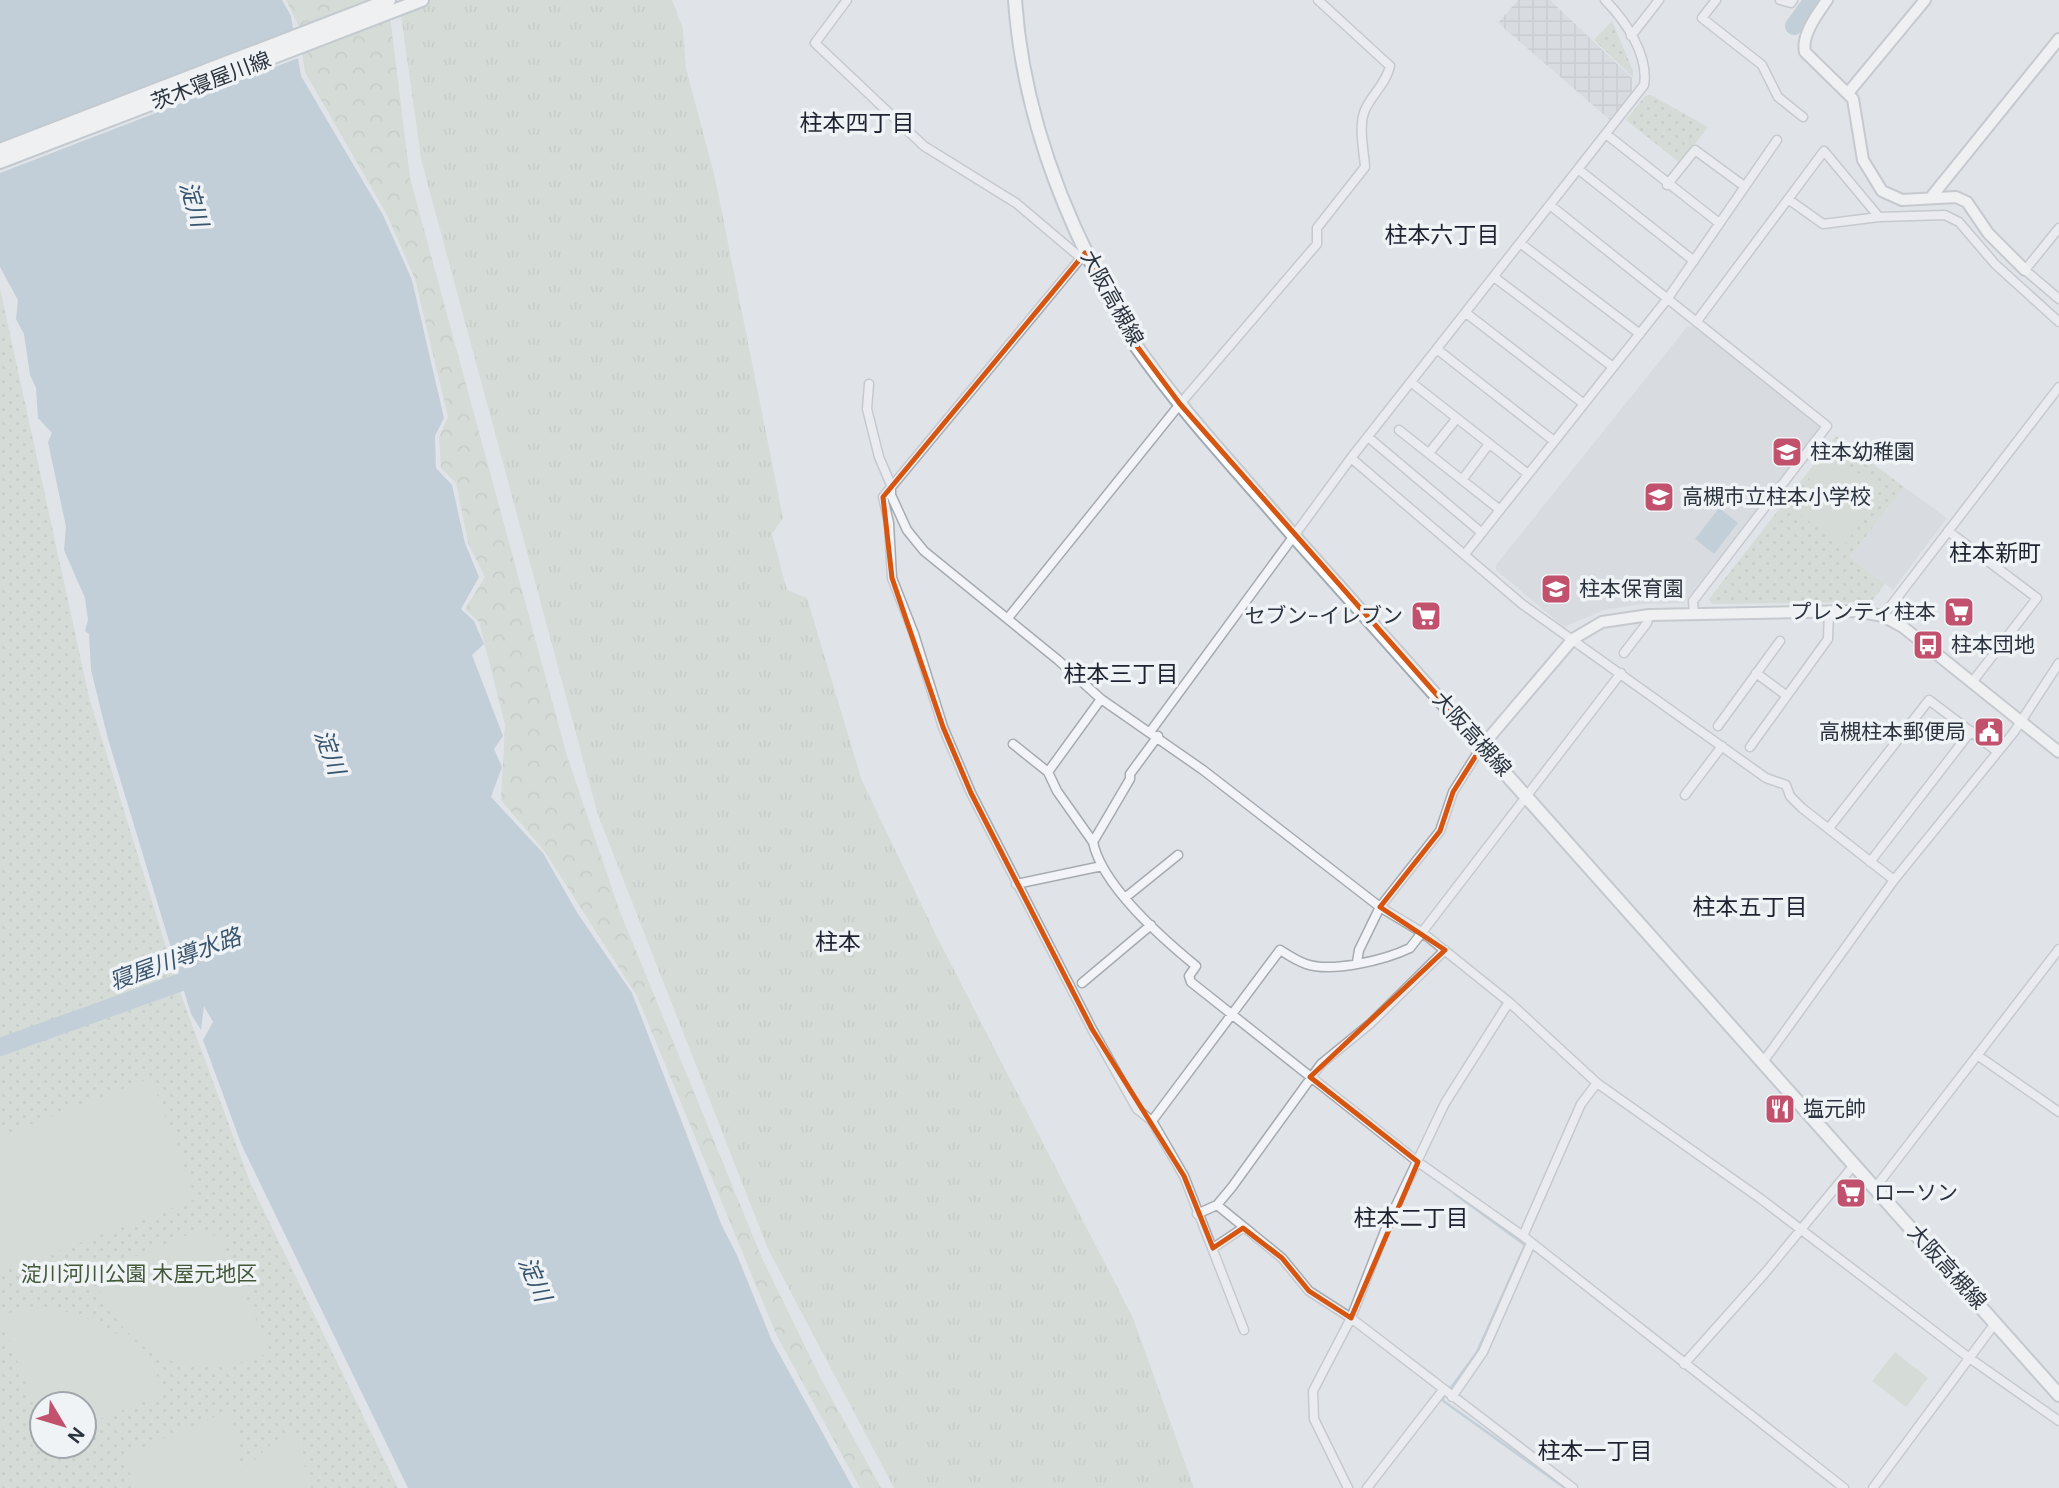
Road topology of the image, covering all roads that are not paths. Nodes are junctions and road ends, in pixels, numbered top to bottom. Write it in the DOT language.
graph roads {
  1 [pos="389,0"];
  2 [pos="422,0"];
  3 [pos="847,0"];
  4 [pos="1015,0"];
  5 [pos="1318,0"];
  6 [pos="1605,0"];
  7 [pos="1659,0"];
  8 [pos="1716,0"];
  9 [pos="1780,0"];
  10 [pos="1793,0"];
  11 [pos="1827,0"];
  12 [pos="1925,0"];
  13 [pos="1631,36"];
  14 [pos="2059,39"];
  15 [pos="1848,93"];
  16 [pos="1804,117"];
  17 [pos="1606,134"];
  18 [pos="1777,140"];
  19 [pos="0,150"];
  20 [pos="0,162"];
  21 [pos="1578,169"];
  22 [pos="1667,184"];
  23 [pos="1744,186"];
  24 [pos="1932,197"];
  25 [pos="1788,199"];
  26 [pos="1550,205"];
  27 [pos="1879,217"];
  28 [pos="1719,223"];
  29 [pos="2059,228"];
  30 [pos="1520,243"];
  31 [pos="1083,255"];
  32 [pos="1694,261"];
  33 [pos="2025,270"];
  34 [pos="1494,277"];
  35 [pos="1668,298"];
  36 [pos="2059,299"];
  37 [pos="1466,313"];
  38 [pos="1697,321"];
  39 [pos="2059,322"];
  40 [pos="1640,334"];
  41 [pos="1438,350"];
  42 [pos="1613,367"];
  43 [pos="1412,383"];
  44 [pos="869,384"];
  45 [pos="2059,387"];
  46 [pos="1180,404"];
  47 [pos="1584,404"];
  48 [pos="1457,418"];
  49 [pos="1399,430"];
  50 [pos="1368,437"];
  51 [pos="1554,441"];
  52 [pos="1489,444"];
  53 [pos="1429,453"];
  54 [pos="1351,458"];
  55 [pos="1528,474"];
  56 [pos="1462,480"];
  57 [pos="891,485"];
  58 [pos="1500,510"];
  59 [pos="1948,531"];
  60 [pos="1482,533"];
  61 [pos="1293,535"];
  62 [pos="1465,554"];
  63 [pos="1829,611"];
  64 [pos="1693,613"];
  65 [pos="1649,615"];
  66 [pos="1883,616"];
  67 [pos="1008,618"];
  68 [pos="1573,639"];
  69 [pos="1780,641"];
  70 [pos="1623,653"];
  71 [pos="2059,663"];
  72 [pos="1621,673"];
  73 [pos="1756,673"];
  74 [pos="1973,681"];
  75 [pos="1787,696"];
  76 [pos="1101,699"];
  77 [pos="2020,720"];
  78 [pos="1717,726"];
  79 [pos="1971,731"];
  80 [pos="1154,734"];
  81 [pos="1013,744"];
  82 [pos="1482,746"];
  83 [pos="1721,746"];
  84 [pos="1750,747"];
  85 [pos="1998,752"];
  86 [pos="2059,752"];
  87 [pos="1048,772"];
  88 [pos="1685,795"];
  89 [pos="1528,796"];
  90 [pos="1829,828"];
  91 [pos="1093,842"];
  92 [pos="1178,855"];
  93 [pos="1870,862"];
  94 [pos="1102,866"];
  95 [pos="1894,880"];
  96 [pos="1016,884"];
  97 [pos="1126,897"];
  98 [pos="1380,907"];
  99 [pos="1151,925"];
  100 [pos="1423,933"];
  101 [pos="2059,949"];
  102 [pos="1445,950"];
  103 [pos="1357,962"];
  104 [pos="1082,983"];
  105 [pos="1509,1002"];
  106 [pos="1231,1014"];
  107 [pos="1977,1055"];
  108 [pos="1763,1062"];
  109 [pos="1310,1077"];
  110 [pos="1597,1083"];
  111 [pos="2059,1112"];
  112 [pos="1152,1121"];
  113 [pos="1418,1162"];
  114 [pos="1854,1165"];
  115 [pos="1875,1188"];
  116 [pos="1217,1205"];
  117 [pos="1197,1214"];
  118 [pos="1243,1228"];
  119 [pos="1801,1230"];
  120 [pos="1523,1236"];
  121 [pos="1531,1242"];
  122 [pos="1213,1248"];
  123 [pos="1351,1318"];
  124 [pos="1996,1322"];
  125 [pos="1244,1330"];
  126 [pos="1968,1357"];
  127 [pos="1684,1364"];
  128 [pos="1443,1390"];
  129 [pos="2059,1395"];
  130 [pos="1452,1397"];
  131 [pos="2059,1421"];
  132 [pos="1348,1488"];
  133 [pos="1367,1488"];
  134 [pos="1573,1488"];
  135 [pos="1844,1488"];
  136 [pos="1872,1488"];
  1 -- 19 [label="main road, 茨木寝屋川線"];
  2 -- 20 [label="main road, 茨木寝屋川線"];
  3 -- 31 [label="street"];
  4 -- 31 [label="main road, 大阪高槻線"];
  5 -- 46 [label="street"];
  6 -- 13 [label="street"];
  7 -- 13 [label="street"];
  8 -- 16 [label="street"];
  9 -- 10 [label="street"];
  11 -- 15 [label="street"];
  12 -- 15 [label="street"];
  13 -- 17 [label="street"];
  14 -- 24 [label="street"];
  15 -- 24 [label="street"];
  17 -- 21 [label="street"];
  17 -- 22 [label="street"];
  18 -- 23 [label="street"];
  21 -- 26 [label="street"];
  21 -- 32 [label="street"];
  22 -- 23 [label="street"];
  22 -- 28 [label="street"];
  23 -- 28 [label="street"];
  24 -- 33 [label="street"];
  25 -- 27 [label="street"];
  25 -- 27 [label="street"];
  25 -- 38 [label="street"];
  26 -- 30 [label="street"];
  26 -- 35 [label="street"];
  27 -- 39 [label="street"];
  28 -- 32 [label="street"];
  29 -- 33 [label="street"];
  30 -- 34 [label="street"];
  30 -- 40 [label="street"];
  31 -- 46 [label="main road, 大阪高槻線"];
  31 -- 57 [label="street"];
  32 -- 35 [label="street"];
  33 -- 36 [label="street"];
  34 -- 37 [label="street"];
  34 -- 42 [label="street"];
  35 -- 38 [label="street"];
  35 -- 40 [label="street"];
  37 -- 41 [label="street"];
  37 -- 47 [label="street"];
  38 -- 64 [label="street"];
  40 -- 42 [label="street"];
  41 -- 43 [label="street"];
  41 -- 51 [label="street"];
  42 -- 47 [label="street"];
  43 -- 48 [label="street"];
  43 -- 50 [label="street"];
  44 -- 57 [label="street"];
  45 -- 59 [label="street"];
  46 -- 61 [label="main road, 大阪高槻線"];
  46 -- 67 [label="street"];
  47 -- 51 [label="street"];
  48 -- 52 [label="street"];
  48 -- 53 [label="street"];
  49 -- 53 [label="street"];
  50 -- 54 [label="street"];
  50 -- 60 [label="street"];
  51 -- 55 [label="street"];
  52 -- 55 [label="street"];
  52 -- 56 [label="street"];
  53 -- 56 [label="street"];
  54 -- 61 [label="street"];
  54 -- 62 [label="street"];
  55 -- 58 [label="street"];
  56 -- 58 [label="street"];
  57 -- 67 [label="street"];
  57 -- 96 [label="street"];
  58 -- 60 [label="street"];
  59 -- 66 [label="street"];
  59 -- 74 [label="street"];
  60 -- 62 [label="street"];
  61 -- 80 [label="street"];
  61 -- 82 [label="main road, 大阪高槻線"];
  62 -- 68 [label="street"];
  63 -- 64 [label="street"];
  63 -- 66 [label="street"];
  63 -- 75 [label="street"];
  64 -- 65 [label="street"];
  65 -- 68 [label="street"];
  65 -- 70 [label="street"];
  66 -- 74 [label="street"];
  67 -- 76 [label="street"];
  68 -- 72 [label="street"];
  68 -- 82 [label="street"];
  69 -- 73 [label="street"];
  71 -- 77 [label="street"];
  72 -- 83 [label="street"];
  72 -- 89 [label="street"];
  73 -- 75 [label="street"];
  73 -- 78 [label="street"];
  74 -- 77 [label="street"];
  75 -- 84 [label="street"];
  76 -- 80 [label="street"];
  76 -- 87 [label="street"];
  77 -- 85 [label="street"];
  77 -- 86 [label="street"];
  79 -- 85 [label="street"];
  79 -- 90 [label="street"];
  79 -- 93 [label="street"];
  80 -- 91 [label="street"];
  80 -- 98 [label="street"];
  81 -- 87 [label="street"];
  82 -- 89 [label="main road, 大阪高槻線"];
  82 -- 98 [label="street"];
  83 -- 88 [label="street"];
  83 -- 90 [label="street"];
  85 -- 95 [label="street"];
  87 -- 91 [label="street"];
  89 -- 100 [label="street"];
  89 -- 108 [label="main road, 大阪高槻線"];
  90 -- 93 [label="street"];
  91 -- 94 [label="street"];
  92 -- 97 [label="street"];
  93 -- 95 [label="street"];
  94 -- 96 [label="street"];
  94 -- 97 [label="street"];
  95 -- 108 [label="street"];
  96 -- 112 [label="street"];
  97 -- 99 [label="street"];
  98 -- 100 [label="street"];
  98 -- 103 [label="street"];
  99 -- 104 [label="street"];
  99 -- 106 [label="street"];
  100 -- 102 [label="street"];
  100 -- 103 [label="street"];
  101 -- 107 [label="street"];
  102 -- 105 [label="street"];
  102 -- 109 [label="street"];
  103 -- 106 [label="street"];
  105 -- 110 [label="street"];
  105 -- 113 [label="street"];
  106 -- 109 [label="street"];
  106 -- 112 [label="street"];
  107 -- 111 [label="street"];
  107 -- 115 [label="street"];
  108 -- 114 [label="main road, 大阪高槻線"];
  109 -- 113 [label="street"];
  109 -- 116 [label="street"];
  110 -- 119 [label="street"];
  110 -- 120 [label="street"];
  112 -- 117 [label="street"];
  113 -- 120 [label="street"];
  113 -- 123 [label="street"];
  114 -- 115 [label="main road, 大阪高槻線"];
  114 -- 119 [label="street"];
  115 -- 124 [label="main road, 大阪高槻線"];
  116 -- 117 [label="street"];
  116 -- 118 [label="street"];
  117 -- 122 [label="street"];
  118 -- 122 [label="street"];
  118 -- 123 [label="street"];
  119 -- 126 [label="street"];
  119 -- 127 [label="street"];
  120 -- 121 [label="street"];
  121 -- 127 [label="street"];
  121 -- 130 [label="street"];
  122 -- 125 [label="street"];
  123 -- 128 [label="street"];
  123 -- 132 [label="street"];
  124 -- 126 [label="street"];
  124 -- 129 [label="main road, 大阪高槻線"];
  126 -- 131 [label="street"];
  126 -- 136 [label="street"];
  127 -- 135 [label="street"];
  128 -- 130 [label="street"];
  128 -- 133 [label="street"];
  130 -- 134 [label="street"];
}
